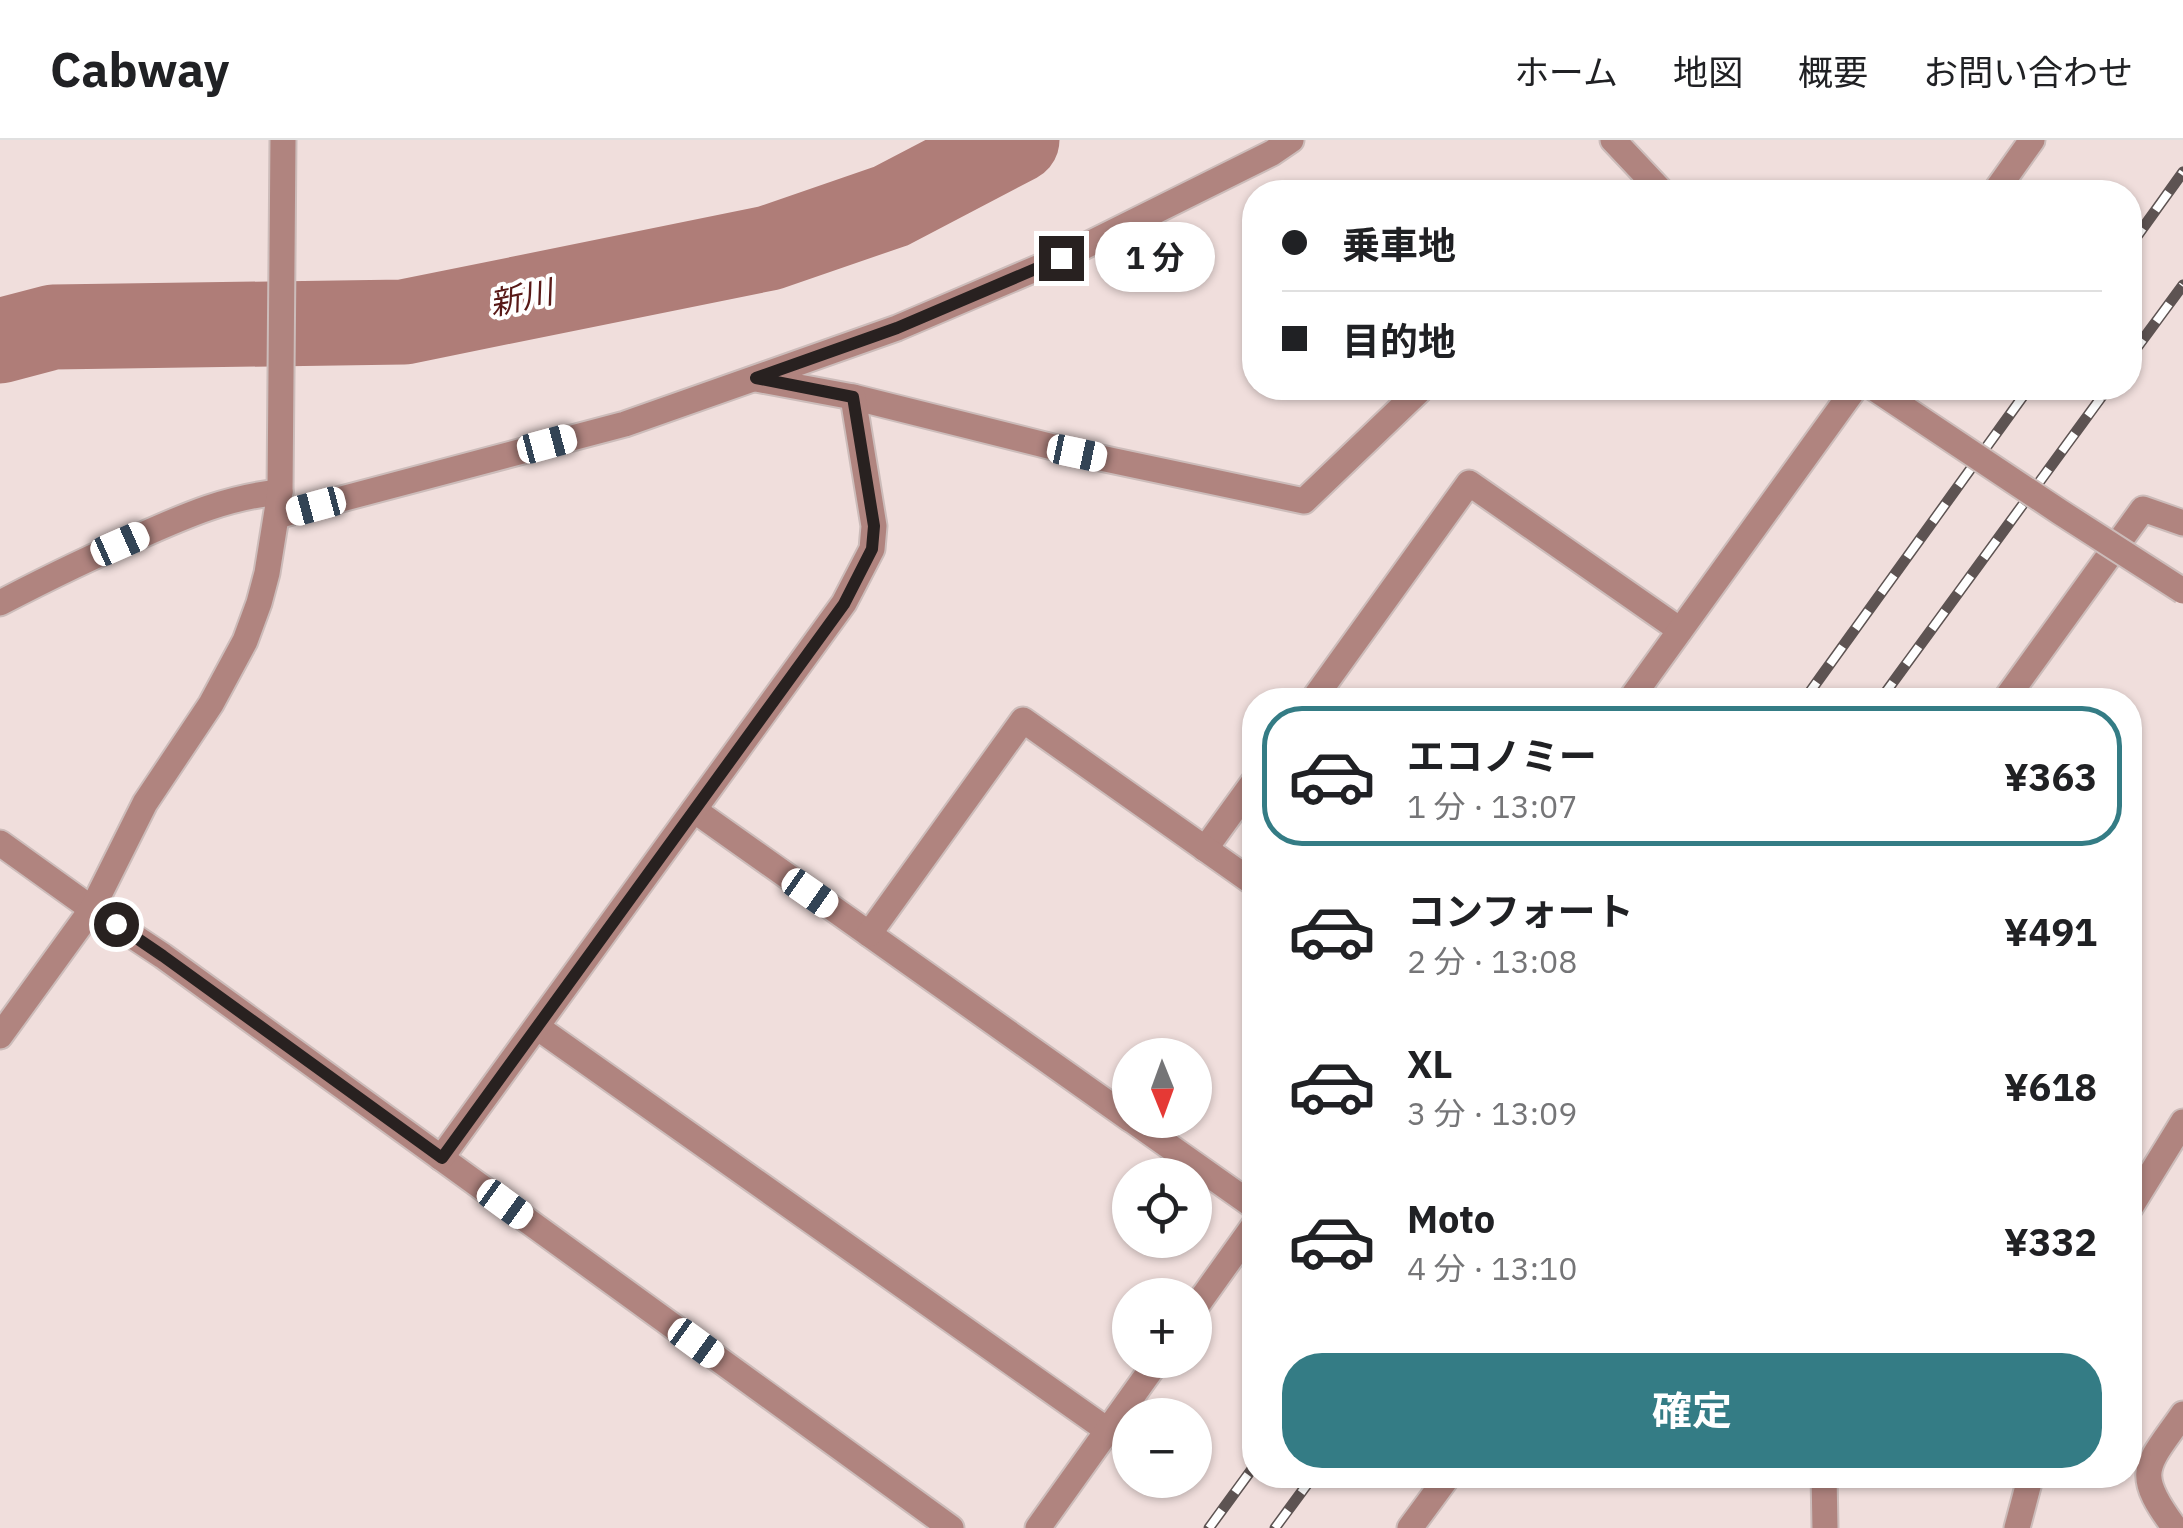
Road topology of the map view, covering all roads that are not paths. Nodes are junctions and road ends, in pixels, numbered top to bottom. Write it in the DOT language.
graph roads {
  1 [pos="282,140"];
  2 [pos="1290,140"];
  3 [pos="1613,140"];
  4 [pos="2032,140"];
  5 [pos="1651,180"];
  6 [pos="2003,180"];
  7 [pos="756,378"];
  8 [pos="853,397"];
  9 [pos="1409,400"];
  10 [pos="1845,400"];
  11 [pos="1892,400"];
  12 [pos="279,504"];
  13 [pos="2183,522"];
  14 [pos="2183,591"];
  15 [pos="0,603"];
  16 [pos="1680,630"];
  17 [pos="1322,688"];
  18 [pos="1639,688"];
  19 [pos="2015,688"];
  20 [pos="1242,798"];
  21 [pos="694,810"];
  22 [pos="0,843"];
  23 [pos="1205,848"];
  24 [pos="1242,875"];
  25 [pos="92,909"];
  26 [pos="869,934"];
  27 [pos="537,1026"];
  28 [pos="0,1036"];
  29 [pos="1112,1107"];
  30 [pos="2183,1122"];
  31 [pos="1157,1138"];
  32 [pos="442,1158"];
  33 [pos="2142,1189"];
  34 [pos="1242,1198"];
  35 [pos="1242,1242"];
  36 [pos="1212,1284"];
  37 [pos="1145,1378"];
  38 [pos="2183,1414"];
  39 [pos="1107,1430"];
  40 [pos="1439,1488"];
  41 [pos="1824,1488"];
  42 [pos="2028,1488"];
  43 [pos="951,1528"];
  44 [pos="1038,1528"];
  45 [pos="1410,1528"];
  46 [pos="1825,1528"];
  47 [pos="2017,1528"];
  48 [pos="2175,1528"];
  1 -- 12 [label="street"];
  2 -- 7 [label="street"];
  3 -- 5 [label="street"];
  4 -- 6 [label="street"];
  7 -- 8 [label="street"];
  7 -- 12 [label="street"];
  8 -- 9 [label="street"];
  8 -- 21 [label="street"];
  10 -- 16 [label="street"];
  11 -- 14 [label="street, bridge"];
  12 -- 15 [label="street"];
  12 -- 25 [label="street"];
  13 -- 19 [label="street"];
  16 -- 17 [label="street"];
  16 -- 18 [label="street"];
  20 -- 23 [label="street"];
  21 -- 26 [label="street"];
  21 -- 27 [label="street"];
  22 -- 25 [label="street"];
  23 -- 24 [label="street"];
  23 -- 26 [label="street"];
  25 -- 28 [label="street"];
  25 -- 32 [label="street"];
  26 -- 29 [label="street"];
  27 -- 32 [label="street"];
  27 -- 39 [label="street"];
  30 -- 33 [label="street"];
  31 -- 34 [label="street"];
  32 -- 43 [label="street"];
  35 -- 36 [label="street"];
  37 -- 39 [label="street"];
  38 -- 48 [label="street"];
  39 -- 44 [label="street"];
  40 -- 45 [label="street"];
  41 -- 46 [label="street"];
  42 -- 47 [label="street"];
}
